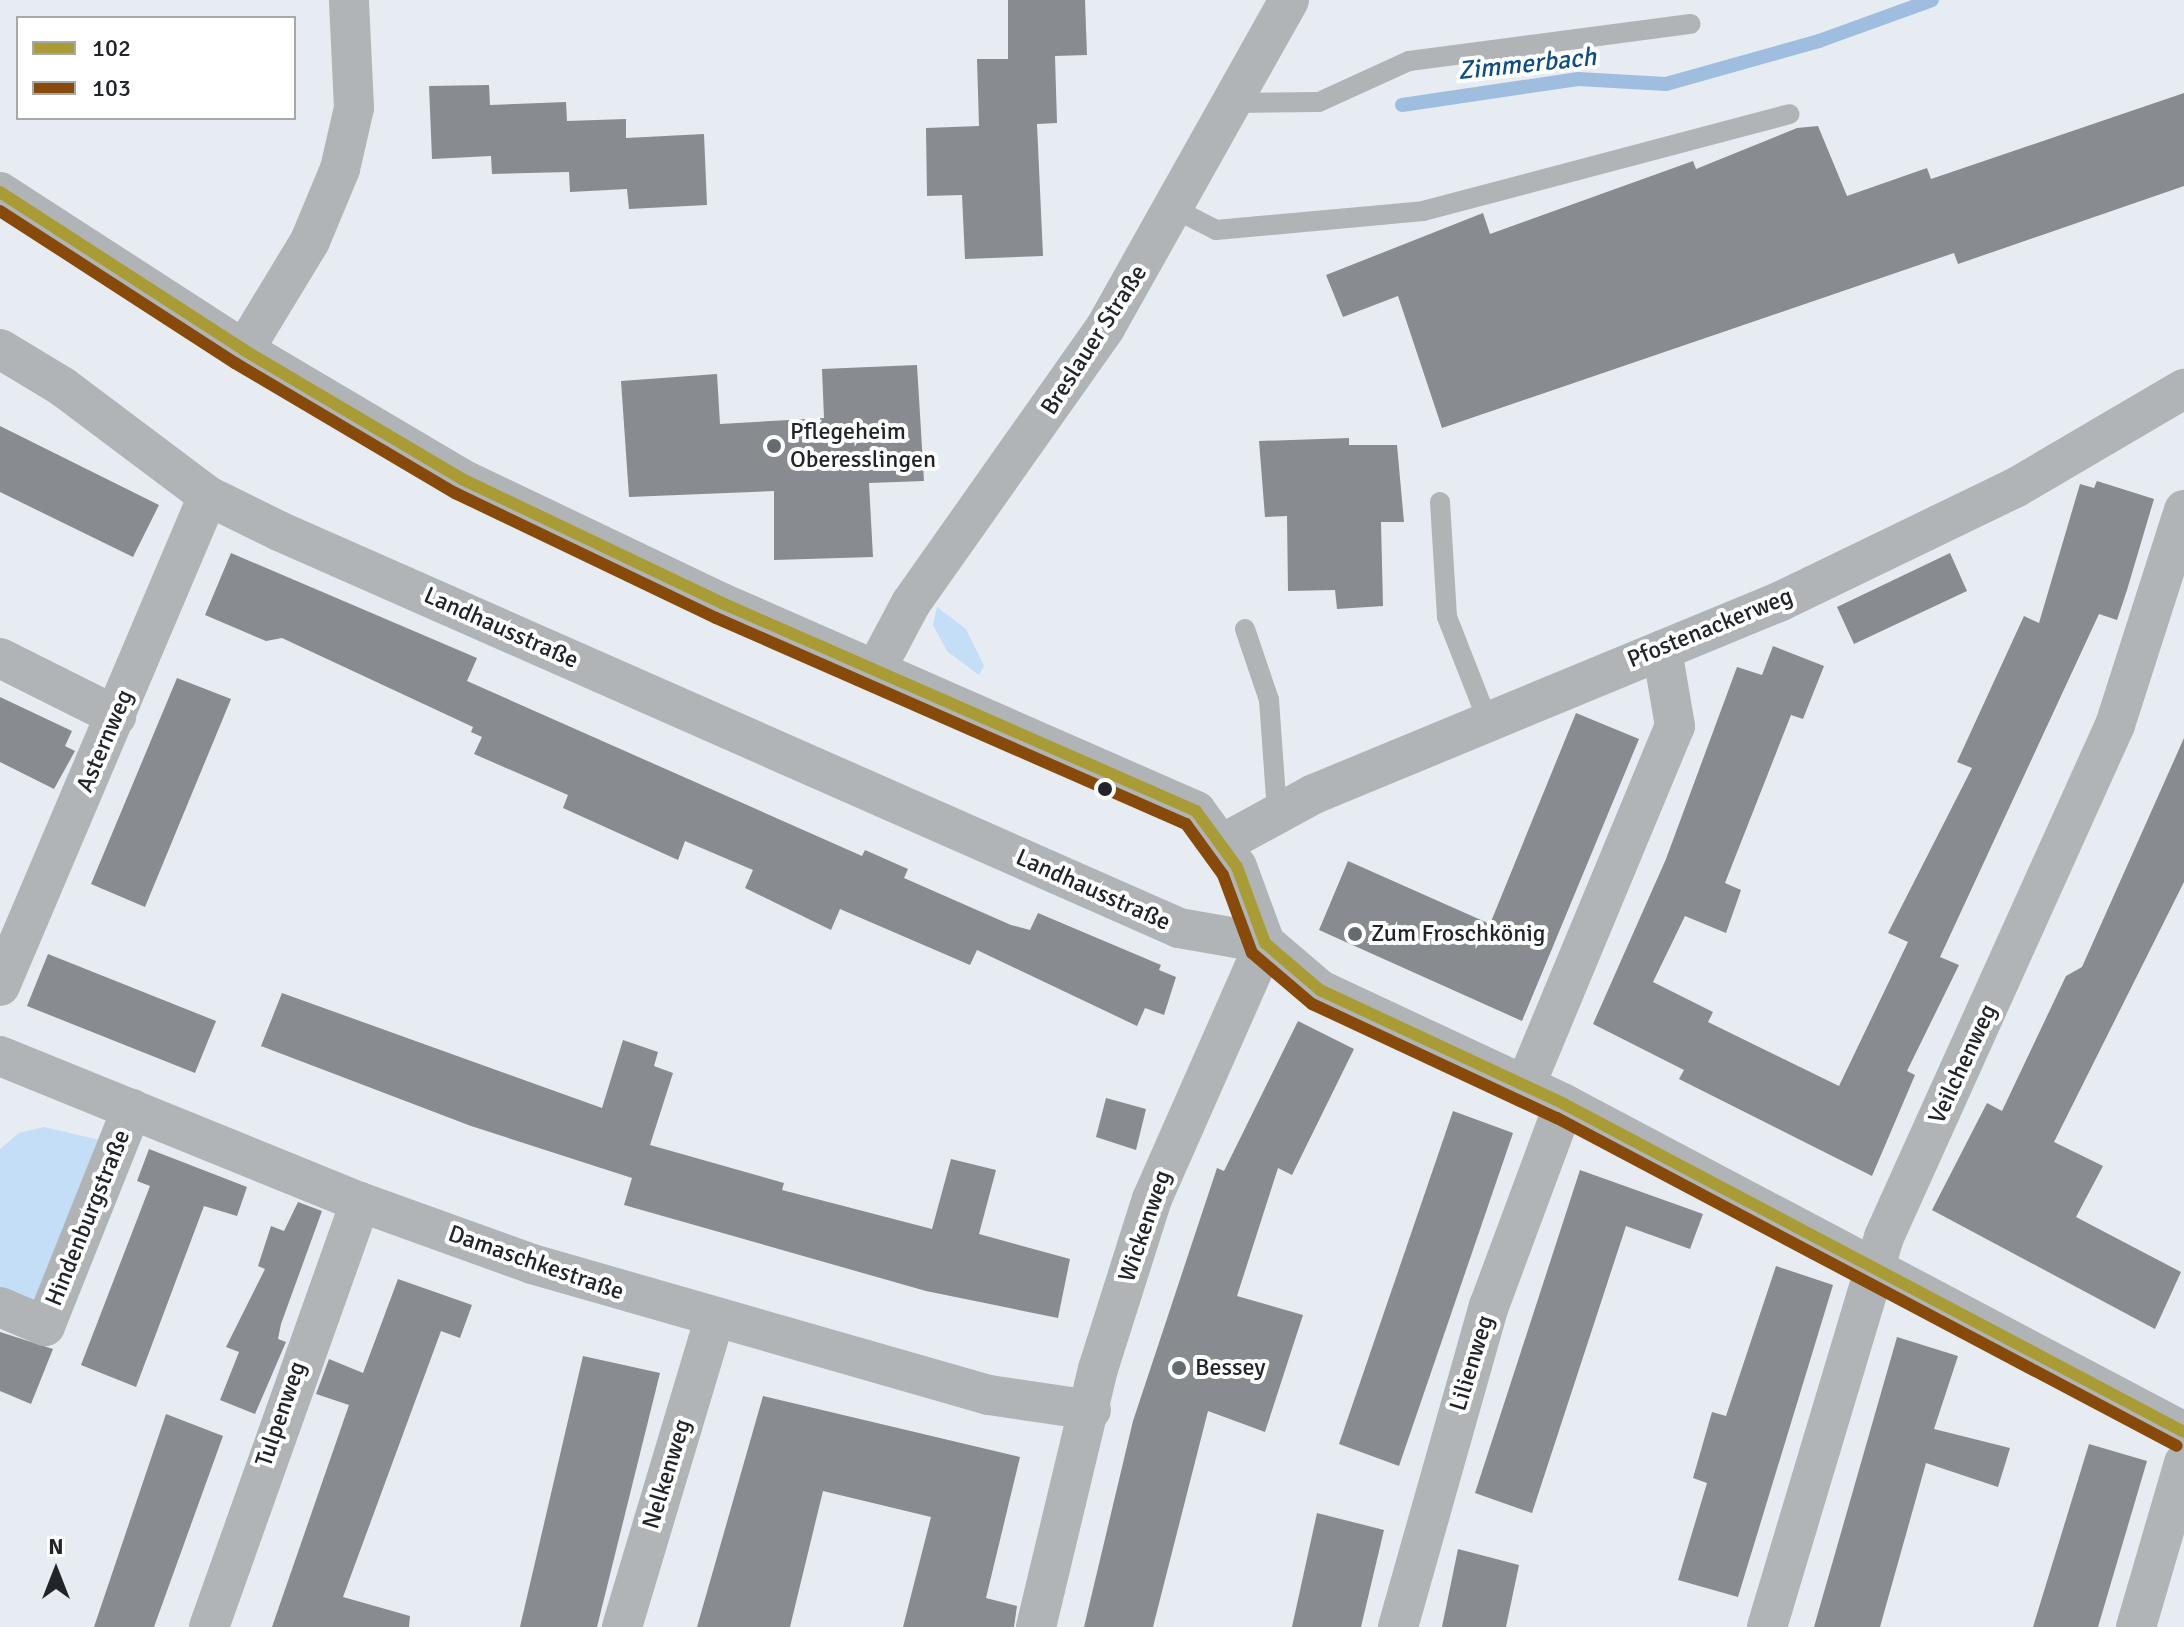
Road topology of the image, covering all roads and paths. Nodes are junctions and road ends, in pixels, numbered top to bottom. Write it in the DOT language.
graph roads {
  1 [pos="349,0"];
  2 [pos="1289,0"];
  3 [pos="1691,24"];
  4 [pos="1236,103"];
  5 [pos="1789,114"];
  6 [pos="0,192"];
  7 [pos="1175,209"];
  8 [pos="0,349"];
  9 [pos="244,350"];
  10 [pos="2180,401"];
  11 [pos="208,496"];
  12 [pos="1440,502"];
  13 [pos="2184,510"];
  14 [pos="1245,629"];
  15 [pos="1662,650"];
  16 [pos="0,658"];
  17 [pos="877,667"];
  18 [pos="116,716"];
  19 [pos="1487,719"];
  20 [pos="1277,811"];
  21 [pos="1224,843"];
  22 [pos="1265,943"];
  23 [pos="0,986"];
  24 [pos="0,1056"];
  25 [pos="1525,1086"];
  26 [pos="1564,1104"];
  27 [pos="132,1109"];
  28 [pos="360,1202"];
  29 [pos="1876,1264"];
  30 [pos="0,1307"];
  31 [pos="714,1321"];
  32 [pos="1091,1410"];
  33 [pos="2184,1432"];
  34 [pos="2184,1463"];
  35 [pos="209,1627"];
  36 [pos="622,1627"];
  37 [pos="1036,1627"];
  38 [pos="1398,1627"];
  39 [pos="1767,1627"];
  40 [pos="2136,1627"];
  1 -- 9 [label="street"];
  2 -- 4 [label="street, Breslauer Straße"];
  3 -- 4 [label="lane"];
  4 -- 7 [label="street, Breslauer Straße"];
  5 -- 7 [label="lane"];
  6 -- 9 [label="street"];
  7 -- 17 [label="street, Breslauer Straße"];
  8 -- 11 [label="street, Landhausstraße"];
  9 -- 17 [label="street"];
  10 -- 15 [label="street, Pfostenackerweg"];
  11 -- 18 [label="street, Asternweg"];
  11 -- 22 [label="street, Landhausstraße"];
  12 -- 19 [label="lane"];
  13 -- 29 [label="street, Veilchenweg"];
  14 -- 20 [label="lane"];
  15 -- 19 [label="street, Pfostenackerweg"];
  15 -- 25 [label="street"];
  16 -- 18 [label="street"];
  17 -- 21 [label="street"];
  18 -- 23 [label="street, Asternweg"];
  19 -- 20 [label="street, Pfostenackerweg"];
  20 -- 21 [label="street, Pfostenackerweg"];
  21 -- 22 [label="street"];
  22 -- 25 [label="street"];
  22 -- 32 [label="street, Wickenweg"];
  24 -- 27 [label="street, Damaschkestraße"];
  25 -- 26 [label="street"];
  26 -- 29 [label="street"];
  26 -- 38 [label="street, Lilienweg"];
  27 -- 28 [label="street, Damaschkestraße"];
  27 -- 30 [label="street, Hindenburgstraße"];
  28 -- 31 [label="street, Damaschkestraße"];
  28 -- 35 [label="street, Tulpenweg"];
  29 -- 33 [label="street"];
  29 -- 39 [label="street, Veilchenweg"];
  31 -- 32 [label="street, Damaschkestraße"];
  31 -- 36 [label="street, Nelkenweg"];
  32 -- 37 [label="street, Wickenweg"];
  34 -- 40 [label="street"];
}
